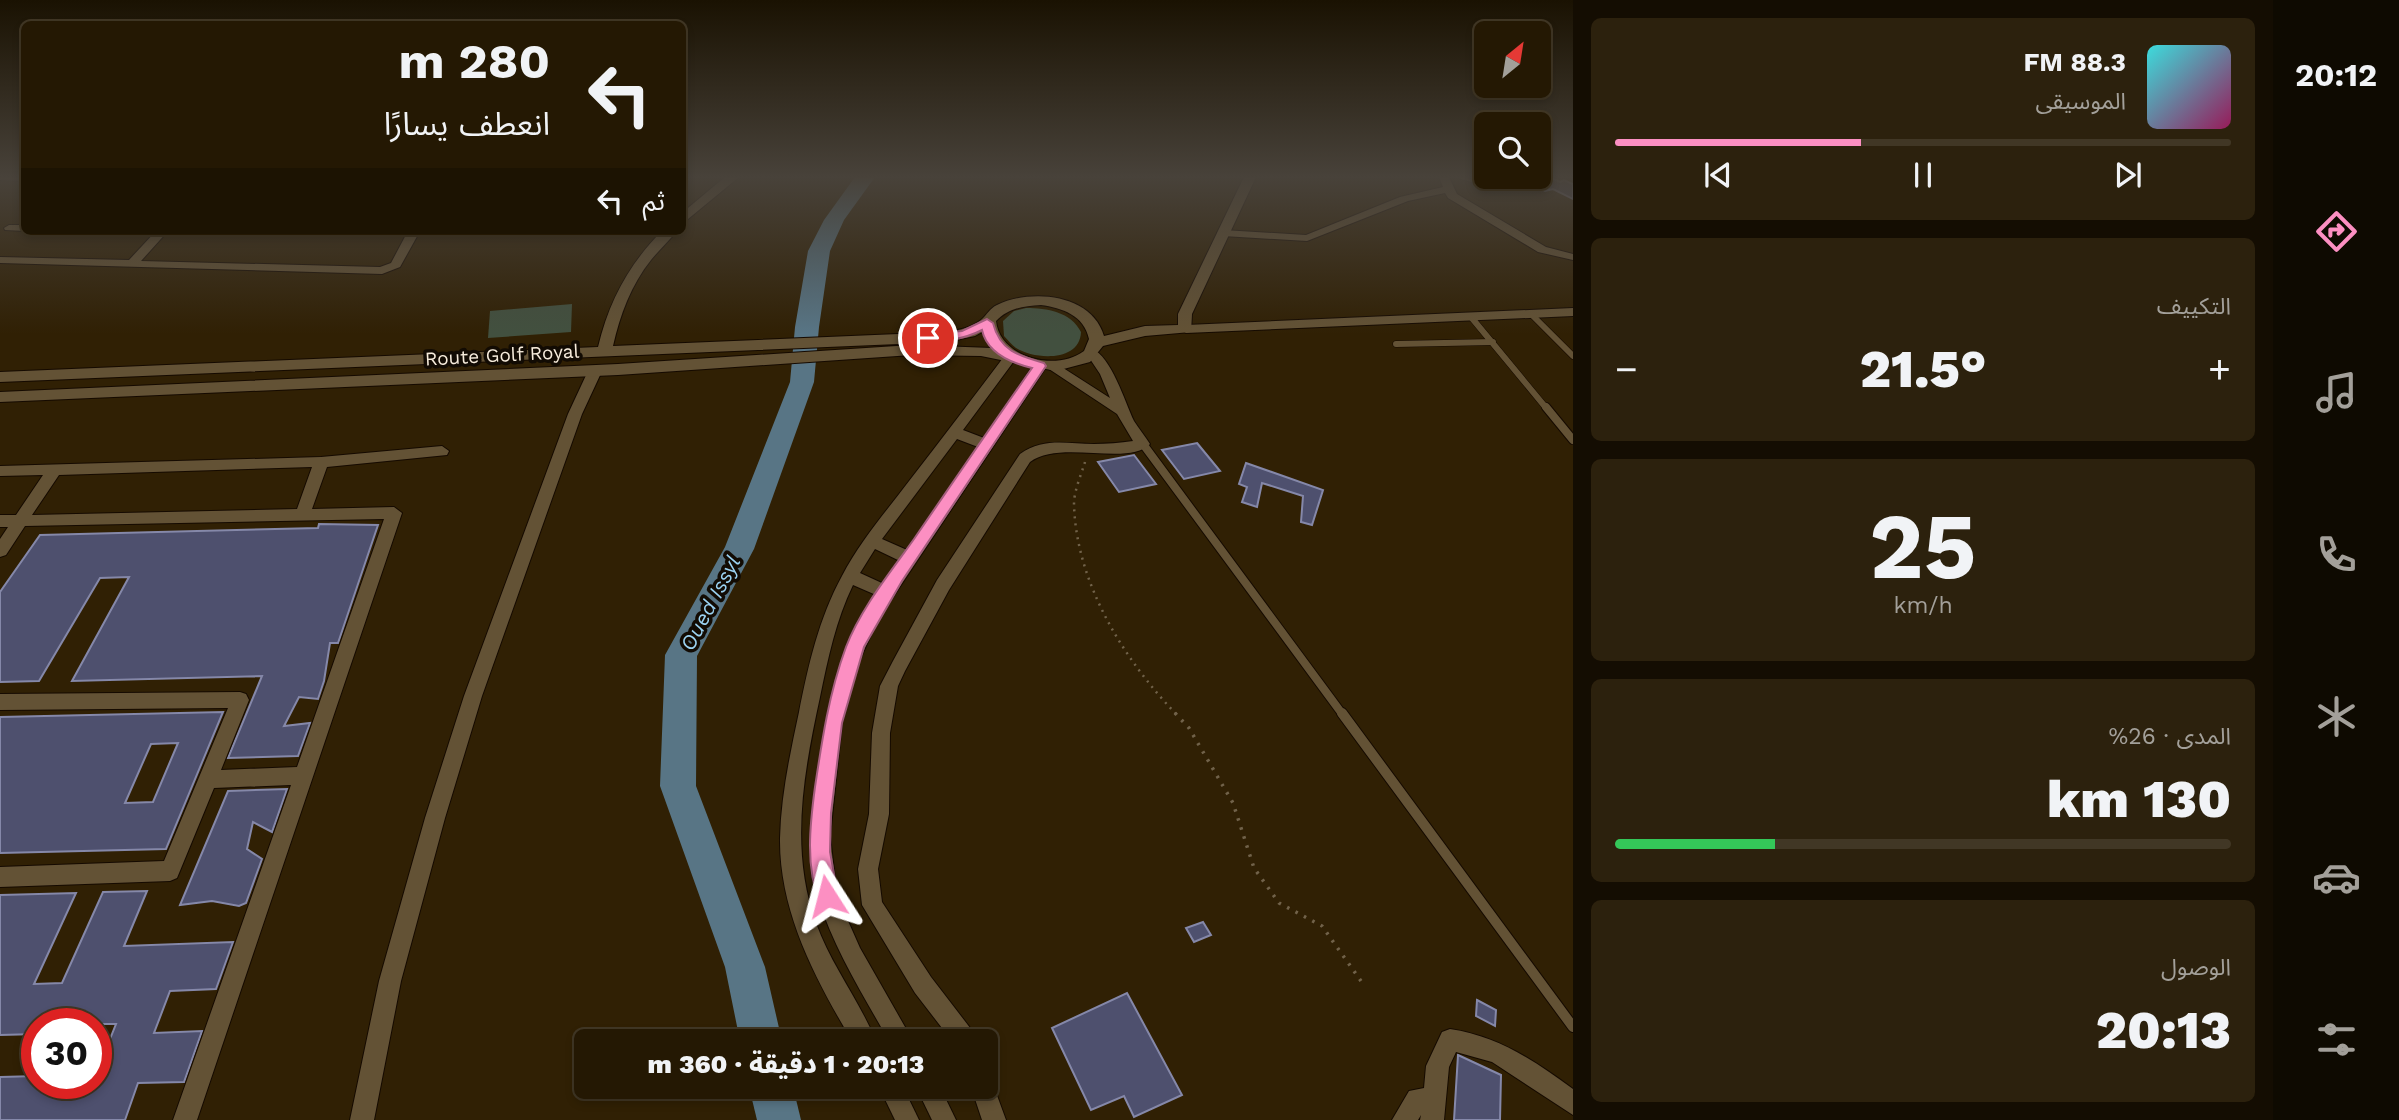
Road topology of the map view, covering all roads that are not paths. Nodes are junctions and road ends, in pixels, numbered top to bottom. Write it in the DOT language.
graph roads {
  1 [pos="1225,229"];
  2 [pos="1331,229"];
  3 [pos="1507,229"];
  4 [pos="1223,233"];
  5 [pos="158,235"];
  6 [pos="412,235"];
  7 [pos="666,235"];
  8 [pos="1573,257"];
  9 [pos="0,260"];
  10 [pos="134,262"];
  11 [pos="1573,312"];
  12 [pos="1531,314"];
  13 [pos="1082,315"];
  14 [pos="1471,317"];
  15 [pos="987,323"];
  16 [pos="1186,329"];
  17 [pos="1145,331"];
  18 [pos="1493,342"];
  19 [pos="1396,344"];
  20 [pos="853,347"];
  21 [pos="1094,348"];
  22 [pos="767,351"];
  23 [pos="604,352"];
  24 [pos="1009,356"];
  25 [pos="1573,356"];
  26 [pos="1046,366"];
  27 [pos="595,371"];
  28 [pos="0,377"];
  29 [pos="0,397"];
  30 [pos="1120,410"];
  31 [pos="954,432"];
  32 [pos="1573,440"];
  33 [pos="1143,444"];
  34 [pos="987,445"];
  35 [pos="442,451"];
  36 [pos="321,462"];
  37 [pos="54,470"];
  38 [pos="0,471"];
  39 [pos="302,515"];
  40 [pos="21,520"];
  41 [pos="0,521"];
  42 [pos="873,541"];
  43 [pos="0,551"];
  44 [pos="909,558"];
  45 [pos="850,576"];
  46 [pos="886,592"];
  47 [pos="0,702"];
  48 [pos="304,776"];
  49 [pos="209,779"];
  50 [pos="0,877"];
  51 [pos="1573,1027"];
  52 [pos="858,1029"];
  53 [pos="895,1029"];
  54 [pos="957,1029"];
  55 [pos="897,1099"];
  56 [pos="934,1099"];
  57 [pos="987,1099"];
  58 [pos="1573,1103"];
  59 [pos="1433,1110"];
  60 [pos="186,1120"];
  61 [pos="362,1120"];
  62 [pos="907,1120"];
  63 [pos="944,1120"];
  64 [pos="994,1120"];
  65 [pos="1404,1120"];
  1 -- 4 [label="street"];
  2 -- 4 [label="street"];
  3 -- 8 [label="street"];
  4 -- 16 [label="street"];
  5 -- 10 [label="street"];
  6 -- 10 [label="street"];
  7 -- 23 [label="street"];
  9 -- 10 [label="street"];
  11 -- 12 [label="street"];
  12 -- 14 [label="street"];
  12 -- 25 [label="lane"];
  13 -- 15 [label="street"];
  13 -- 17 [label="street"];
  13 -- 21 [label="street"];
  14 -- 16 [label="street"];
  14 -- 18 [label="lane"];
  15 -- 20 [label="street, Route Golf Royal"];
  15 -- 24 [label="street"];
  16 -- 17 [label="street"];
  17 -- 21 [label="street"];
  18 -- 19 [label="lane"];
  18 -- 32 [label="lane"];
  20 -- 22 [label="street, Route Golf Royal"];
  20 -- 24 [label="street, Route Golf Royal"];
  21 -- 26 [label="street"];
  21 -- 30 [label="street"];
  22 -- 23 [label="street, Route Golf Royal"];
  22 -- 27 [label="street, Route Golf Royal"];
  23 -- 28 [label="street, Route Golf Royal"];
  24 -- 26 [label="street"];
  24 -- 31 [label="street"];
  26 -- 30 [label="street"];
  26 -- 34 [label="street"];
  27 -- 29 [label="street, Route Golf Royal"];
  27 -- 61 [label="street"];
  30 -- 33 [label="street"];
  31 -- 34 [label="street"];
  31 -- 42 [label="street"];
  33 -- 51 [label="lane"];
  33 -- 54 [label="street"];
  34 -- 44 [label="street"];
  35 -- 36 [label="street"];
  36 -- 37 [label="street"];
  36 -- 39 [label="street"];
  37 -- 38 [label="street"];
  37 -- 40 [label="street"];
  39 -- 40 [label="street"];
  39 -- 48 [label="street"];
  40 -- 41 [label="street"];
  40 -- 43 [label="street"];
  42 -- 44 [label="street"];
  42 -- 45 [label="street"];
  44 -- 46 [label="street"];
  45 -- 46 [label="street"];
  45 -- 52 [label="street"];
  46 -- 53 [label="street"];
  47 -- 49 [label="street"];
  48 -- 49 [label="street"];
  48 -- 60 [label="street"];
  49 -- 50 [label="street"];
  55 -- 62 [label="street"];
  56 -- 63 [label="street"];
  57 -- 64 [label="street"];
  58 -- 59 [label="street"];
  59 -- 65 [label="street"];
}
